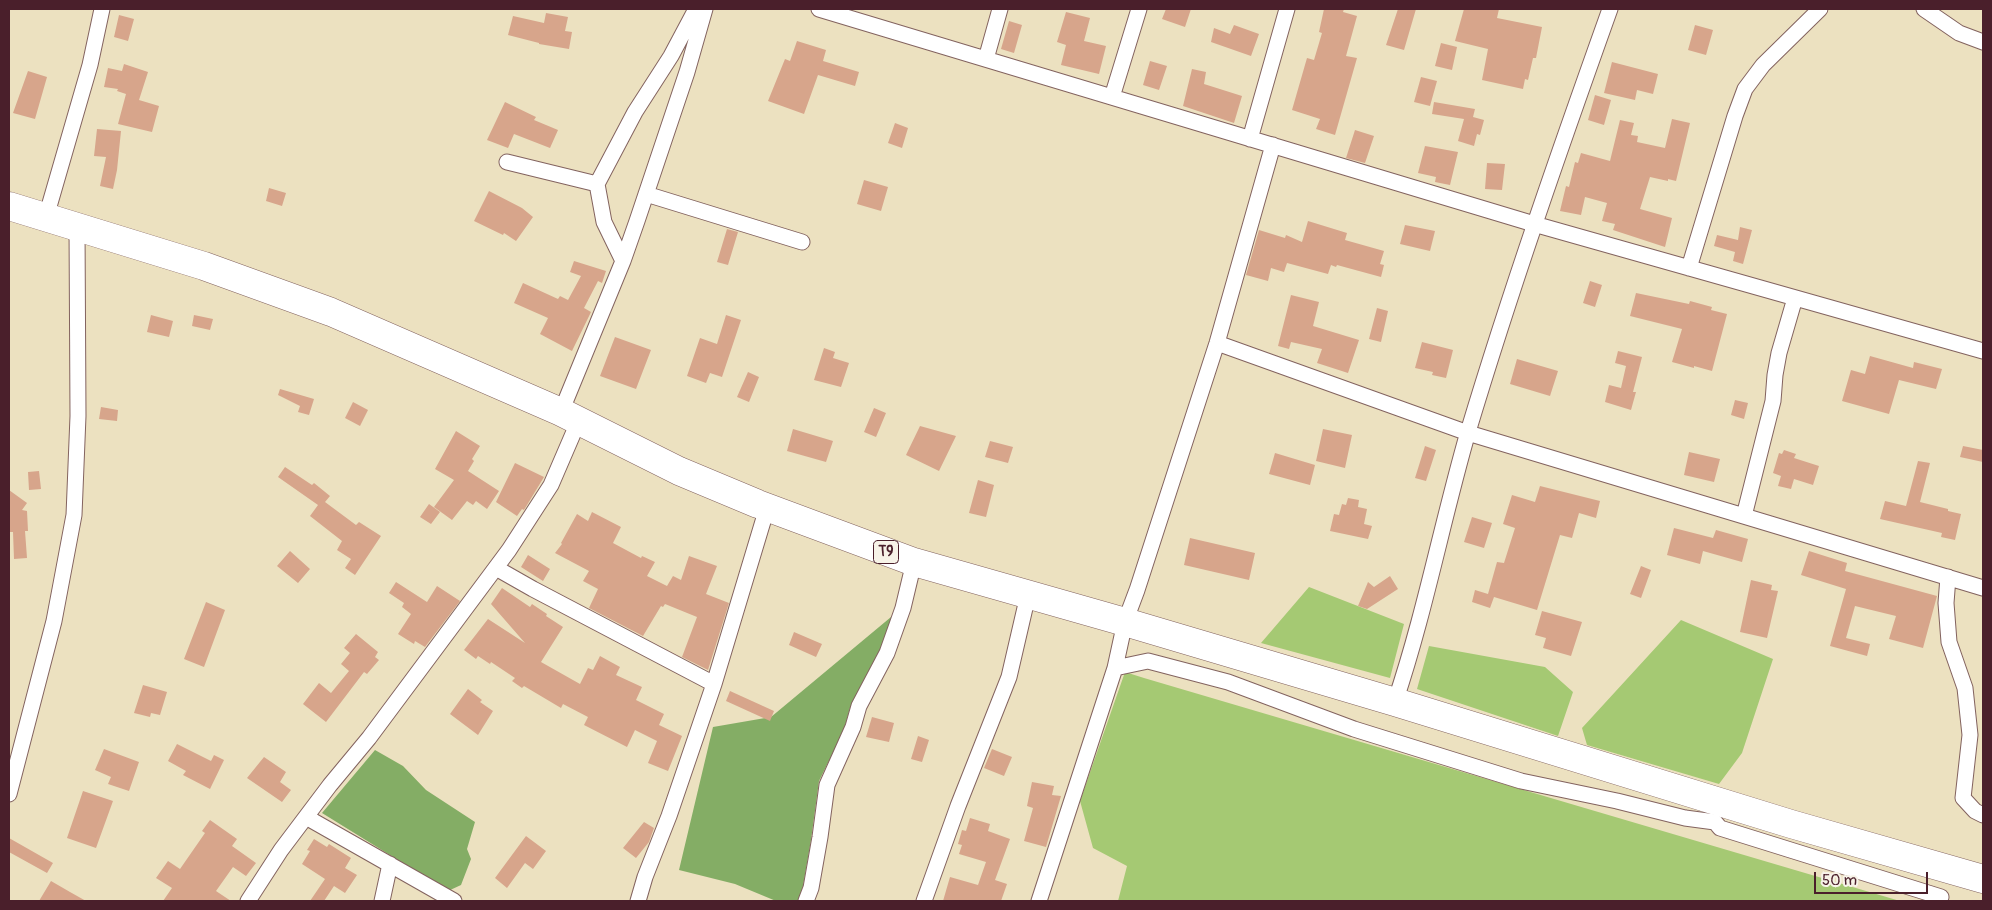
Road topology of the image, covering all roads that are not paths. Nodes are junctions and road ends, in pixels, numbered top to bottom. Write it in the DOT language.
graph roads {
  1 [pos="102,9"];
  2 [pos="696,9"];
  3 [pos="705,9"];
  4 [pos="819,9"];
  5 [pos="1000,9"];
  6 [pos="1139,9"];
  7 [pos="1287,9"];
  8 [pos="1610,9"];
  9 [pos="1820,9"];
  10 [pos="1924,9"];
  11 [pos="1983,42"];
  12 [pos="986,59"];
  13 [pos="1112,97"];
  14 [pos="1250,139"];
  15 [pos="1273,146"];
  16 [pos="507,162"];
  17 [pos="597,184"];
  18 [pos="646,194"];
  19 [pos="9,206"];
  20 [pos="46,217"];
  21 [pos="1534,224"];
  22 [pos="77,226"];
  23 [pos="802,242"];
  24 [pos="623,262"];
  25 [pos="1689,268"];
  26 [pos="1795,298"];
  27 [pos="1218,343"];
  28 [pos="1983,351"];
  29 [pos="570,416"];
  30 [pos="1468,433"];
  31 [pos="767,508"];
  32 [pos="1744,516"];
  33 [pos="914,562"];
  34 [pos="496,568"];
  35 [pos="1948,577"];
  36 [pos="1983,588"];
  37 [pos="1028,595"];
  38 [pos="1125,622"];
  39 [pos="1116,668"];
  40 [pos="714,684"];
  41 [pos="1395,702"];
  42 [pos="9,794"];
  43 [pos="1983,814"];
  44 [pos="306,817"];
  45 [pos="390,864"];
  46 [pos="1983,880"];
  47 [pos="1941,897"];
  48 [pos="248,901"];
  49 [pos="382,901"];
  50 [pos="454,901"];
  51 [pos="638,901"];
  52 [pos="806,901"];
  53 [pos="924,901"];
  54 [pos="1039,901"];
  1 -- 20 [label="street"];
  2 -- 17 [label="street"];
  3 -- 18 [label="street"];
  4 -- 12 [label="street"];
  5 -- 12 [label="street"];
  6 -- 13 [label="street"];
  7 -- 14 [label="street"];
  8 -- 21 [label="street"];
  9 -- 25 [label="street"];
  10 -- 11 [label="street"];
  12 -- 13 [label="street"];
  13 -- 14 [label="street"];
  14 -- 15 [label="street"];
  15 -- 21 [label="street"];
  15 -- 27 [label="street"];
  16 -- 17 [label="street"];
  17 -- 24 [label="street"];
  18 -- 23 [label="street"];
  18 -- 24 [label="street"];
  19 -- 20 [label="highway, T9"];
  20 -- 22 [label="highway, T9"];
  21 -- 25 [label="street"];
  21 -- 30 [label="street"];
  22 -- 29 [label="highway, T9"];
  22 -- 42 [label="street"];
  24 -- 29 [label="street"];
  25 -- 26 [label="street"];
  26 -- 28 [label="street"];
  26 -- 32 [label="street"];
  27 -- 30 [label="street"];
  27 -- 38 [label="street"];
  29 -- 31 [label="highway, T9"];
  29 -- 34 [label="street"];
  30 -- 32 [label="street"];
  30 -- 41 [label="street"];
  31 -- 33 [label="highway, T9"];
  31 -- 40 [label="street"];
  32 -- 35 [label="street"];
  33 -- 37 [label="highway, T9"];
  33 -- 52 [label="street"];
  34 -- 40 [label="street"];
  34 -- 44 [label="street"];
  35 -- 36 [label="street"];
  35 -- 43 [label="street"];
  37 -- 38 [label="highway, T9"];
  37 -- 53 [label="street"];
  38 -- 39 [label="street"];
  38 -- 41 [label="highway, T9"];
  39 -- 47 [label="street"];
  39 -- 54 [label="street"];
  40 -- 51 [label="street"];
  41 -- 46 [label="highway, T9"];
  44 -- 45 [label="street"];
  44 -- 48 [label="street"];
  45 -- 49 [label="street"];
  45 -- 50 [label="street"];
}
